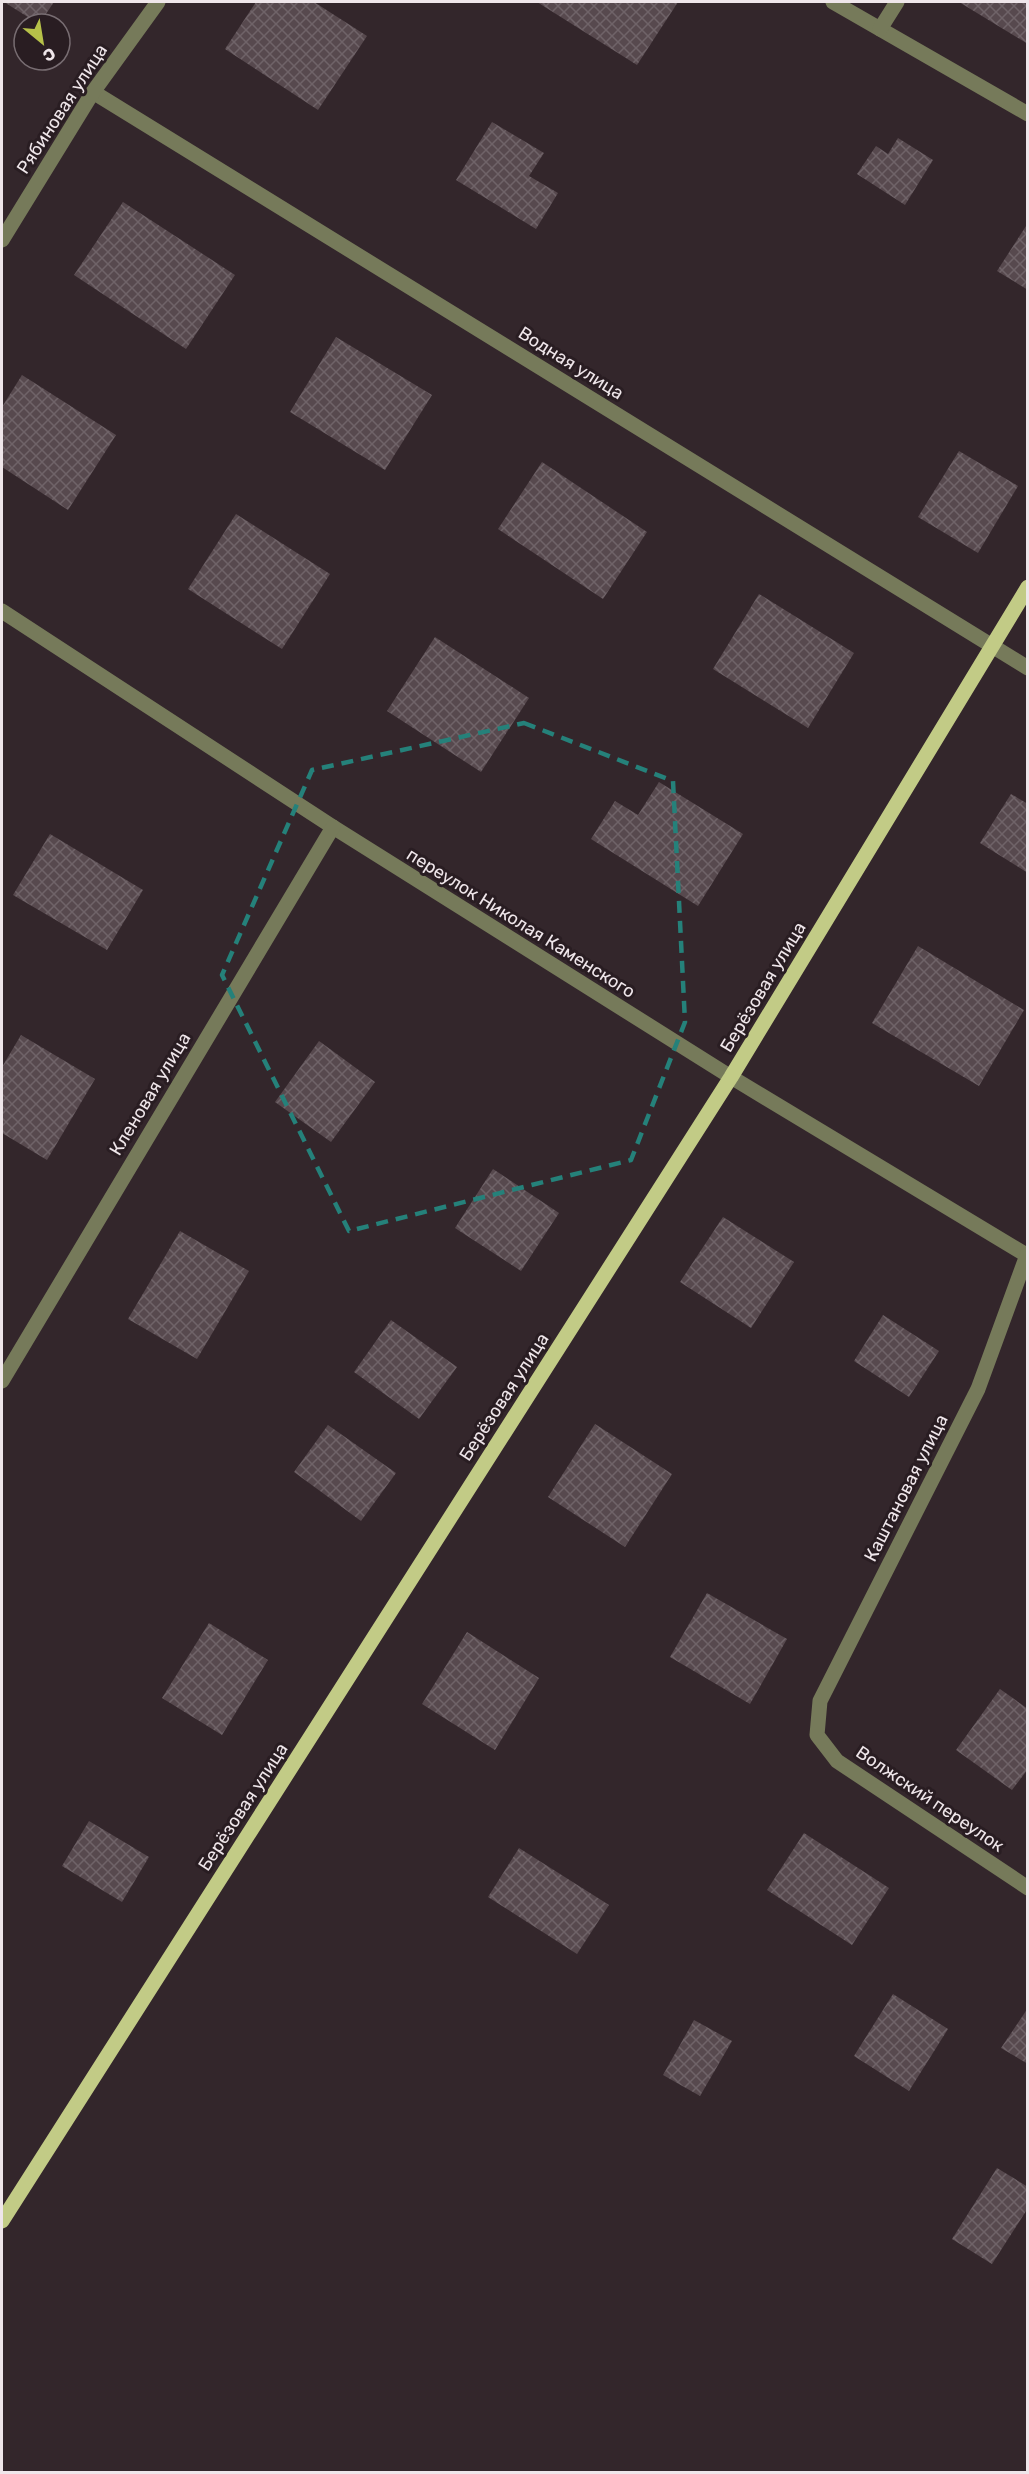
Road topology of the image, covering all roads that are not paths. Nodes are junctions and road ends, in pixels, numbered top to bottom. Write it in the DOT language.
graph roads {
  1 [pos="158,2"];
  2 [pos="833,2"];
  3 [pos="897,2"];
  4 [pos="880,29"];
  5 [pos="93,92"];
  6 [pos="1028,114"];
  7 [pos="2,240"];
  8 [pos="1028,587"];
  9 [pos="2,611"];
  10 [pos="991,646"];
  11 [pos="1028,668"];
  12 [pos="333,827"];
  13 [pos="731,1077"];
  14 [pos="1027,1255"];
  15 [pos="2,1381"];
  16 [pos="817,1735"];
  17 [pos="1028,1888"];
  18 [pos="2,2221"];
  1 -- 5 [label="street, Рябиновая улица"];
  2 -- 4 [label="street"];
  3 -- 4 [label="street"];
  4 -- 6 [label="street"];
  5 -- 7 [label="street, Рябиновая улица"];
  5 -- 10 [label="street, Водная улица"];
  8 -- 10 [label="main road, Берёзовая улица"];
  9 -- 12 [label="street, переулок Николая Каменского"];
  10 -- 11 [label="street, Водная улица"];
  10 -- 13 [label="main road, Берёзовая улица"];
  12 -- 13 [label="street, переулок Николая Каменского"];
  12 -- 15 [label="street, Кленовая улица"];
  13 -- 14 [label="street, переулок Николая Каменского"];
  13 -- 18 [label="main road, Берёзовая улица"];
  14 -- 16 [label="street, Каштановая улица"];
  16 -- 17 [label="street, Волжский переулок"];
}
